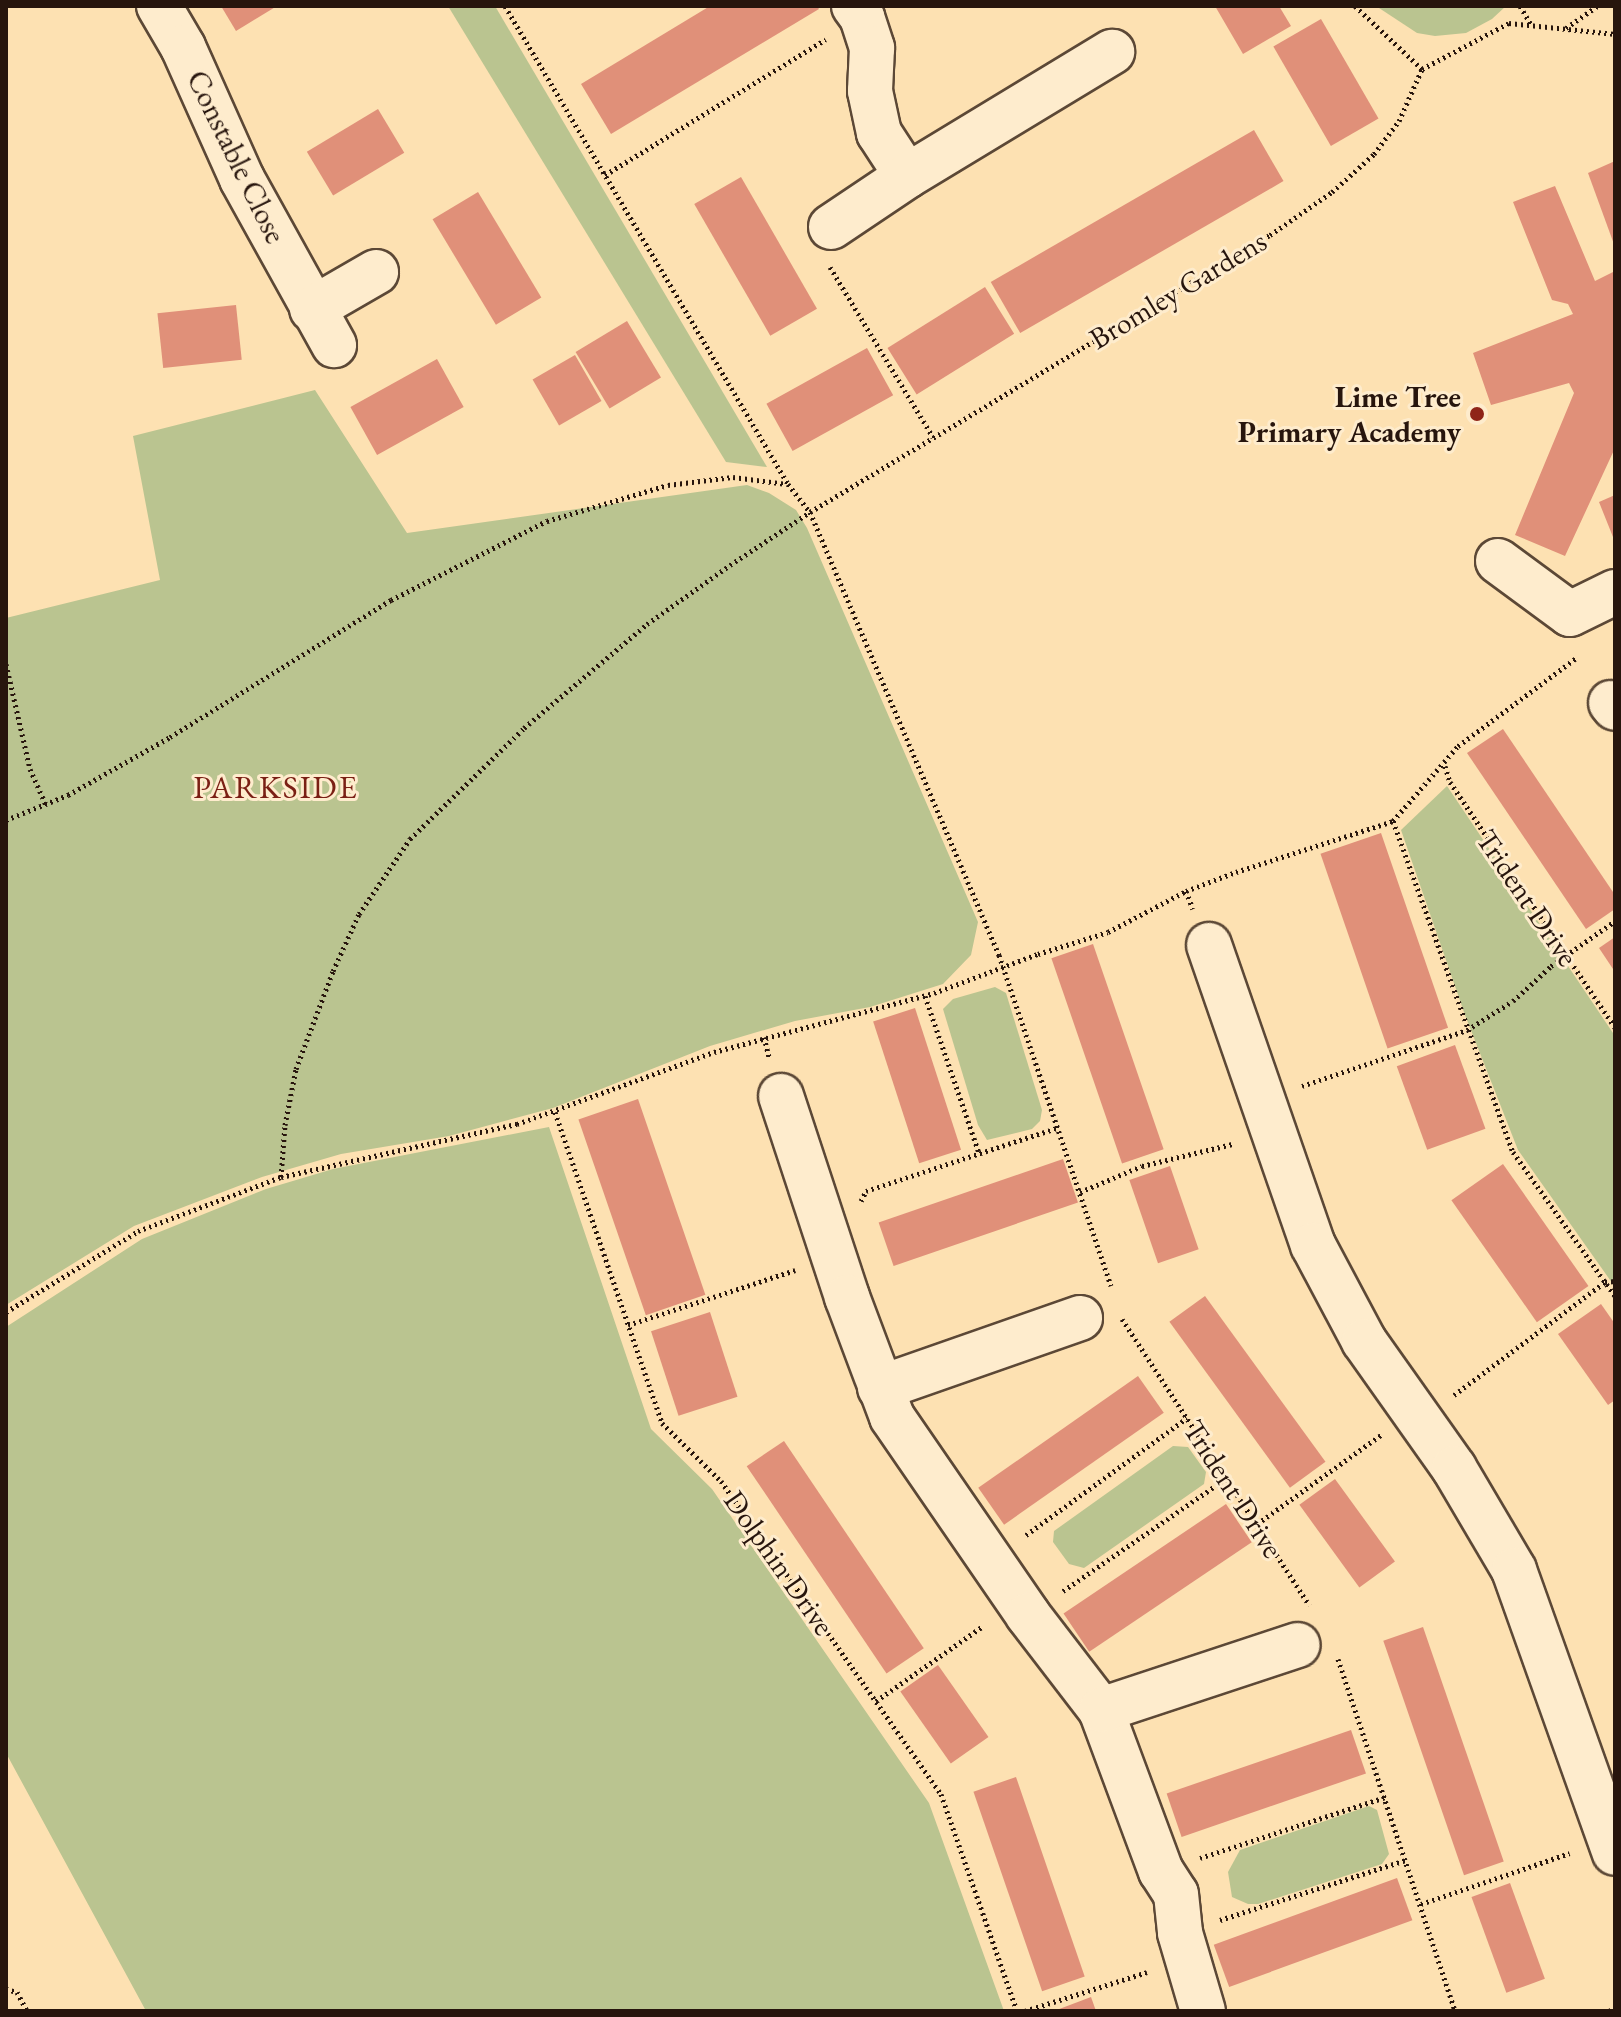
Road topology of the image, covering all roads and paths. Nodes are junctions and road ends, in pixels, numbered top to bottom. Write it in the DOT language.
graph roads {
  1 [pos="159,6"];
  2 [pos="505,6"];
  3 [pos="1355,6"];
  4 [pos="1520,6"];
  5 [pos="1598,6"];
  6 [pos="858,12"];
  7 [pos="1531,24"];
  8 [pos="1565,29"];
  9 [pos="1615,34"];
  10 [pos="1112,52"];
  11 [pos="1422,69"];
  12 [pos="605,175"];
  13 [pos="907,176"];
  14 [pos="831,227"];
  15 [pos="376,272"];
  16 [pos="933,437"];
  17 [pos="788,484"];
  18 [pos="810,512"];
  19 [pos="1498,561"];
  20 [pos="1615,592"];
  21 [pos="1578,657"];
  22 [pos="6,664"];
  23 [pos="1445,766"];
  24 [pos="46,805"];
  25 [pos="6,820"];
  26 [pos="1393,821"];
  27 [pos="1615,921"];
  28 [pos="1209,945"];
  29 [pos="1564,956"];
  30 [pos="1005,969"];
  31 [pos="925,996"];
  32 [pos="1615,1028"];
  33 [pos="1467,1030"];
  34 [pos="781,1096"];
  35 [pos="555,1112"];
  36 [pos="1059,1127"];
  37 [pos="1278,1146"];
  38 [pos="979,1153"];
  39 [pos="281,1177"];
  40 [pos="866,1191"];
  41 [pos="1080,1192"];
  42 [pos="841,1277"];
  43 [pos="1615,1281"];
  44 [pos="1605,1282"];
  45 [pos="1615,1296"];
  46 [pos="6,1312"];
  47 [pos="1105,1312"];
  48 [pos="628,1325"];
  49 [pos="880,1388"];
  50 [pos="1417,1415"];
  51 [pos="1187,1418"];
  52 [pos="1227,1478"];
  53 [pos="1257,1524"];
  54 [pos="991,1560"];
  55 [pos="1024,1608"];
  56 [pos="1316,1637"];
  57 [pos="876,1701"];
  58 [pos="1101,1710"];
  59 [pos="1385,1797"];
  60 [pos="1612,1846"];
  61 [pos="1406,1860"];
  62 [pos="1161,1871"];
  63 [pos="1421,1904"];
  64 [pos="1183,1947"];
  65 [pos="6,1989"];
  66 [pos="1615,2008"];
  67 [pos="27,2011"];
  68 [pos="1017,2011"];
  69 [pos="1025,2011"];
  70 [pos="1203,2011"];
  71 [pos="1455,2011"];
  72 [pos="1609,2011"];
  1 -- 15 [label="street, Constable Close"];
  2 -- 12 [label="path, Trident Drive"];
  3 -- 11 [label="path"];
  4 -- 7 [label="path"];
  5 -- 8 [label="path"];
  6 -- 12 [label="path"];
  6 -- 13 [label="street"];
  7 -- 8 [label="path"];
  7 -- 11 [label="path"];
  8 -- 9 [label="path"];
  10 -- 13 [label="street"];
  11 -- 16 [label="path, Bromley Gardens"];
  12 -- 17 [label="path, Trident Drive"];
  13 -- 14 [label="street"];
  14 -- 16 [label="path"];
  16 -- 18 [label="path, Bromley Gardens"];
  17 -- 18 [label="path, Trident Drive"];
  17 -- 24 [label="path"];
  18 -- 30 [label="path, Trident Drive"];
  18 -- 39 [label="path, Bromley Gardens"];
  19 -- 20 [label="street"];
  21 -- 23 [label="path"];
  22 -- 24 [label="path"];
  23 -- 26 [label="path"];
  23 -- 29 [label="path, Trident Drive"];
  24 -- 25 [label="path"];
  26 -- 30 [label="path"];
  26 -- 33 [label="path"];
  27 -- 29 [label="path"];
  28 -- 37 [label="street"];
  29 -- 32 [label="path, Trident Drive"];
  29 -- 33 [label="path"];
  30 -- 31 [label="path"];
  30 -- 36 [label="path, Trident Drive"];
  31 -- 35 [label="path"];
  31 -- 38 [label="path"];
  33 -- 37 [label="path"];
  33 -- 44 [label="path"];
  34 -- 42 [label="street"];
  35 -- 39 [label="path"];
  35 -- 48 [label="path, Dolphin Drive"];
  36 -- 38 [label="path"];
  36 -- 41 [label="path, Trident Drive"];
  37 -- 41 [label="path"];
  37 -- 50 [label="street"];
  38 -- 40 [label="path"];
  39 -- 46 [label="path"];
  41 -- 47 [label="path, Trident Drive"];
  42 -- 48 [label="path"];
  42 -- 49 [label="street"];
  43 -- 44 [label="path"];
  44 -- 45 [label="path"];
  44 -- 50 [label="path"];
  47 -- 49 [label="street"];
  47 -- 51 [label="path, Trident Drive"];
  48 -- 57 [label="path, Dolphin Drive"];
  49 -- 54 [label="street"];
  50 -- 53 [label="path"];
  50 -- 60 [label="street"];
  51 -- 52 [label="path, Trident Drive"];
  51 -- 54 [label="path"];
  52 -- 53 [label="path, Trident Drive"];
  52 -- 55 [label="path"];
  53 -- 56 [label="path, Trident Drive"];
  54 -- 55 [label="street"];
  55 -- 57 [label="path"];
  55 -- 58 [label="street"];
  56 -- 58 [label="street"];
  56 -- 59 [label="path, Trident Drive"];
  57 -- 68 [label="path, Dolphin Drive"];
  58 -- 62 [label="street"];
  59 -- 61 [label="path, Trident Drive"];
  59 -- 62 [label="path"];
  60 -- 63 [label="path"];
  61 -- 63 [label="path, Trident Drive"];
  61 -- 64 [label="path"];
  62 -- 64 [label="street"];
  63 -- 71 [label="path, Trident Drive"];
  64 -- 69 [label="path"];
  64 -- 70 [label="street"];
  65 -- 67 [label="path"];
  66 -- 72 [label="path"];
}
